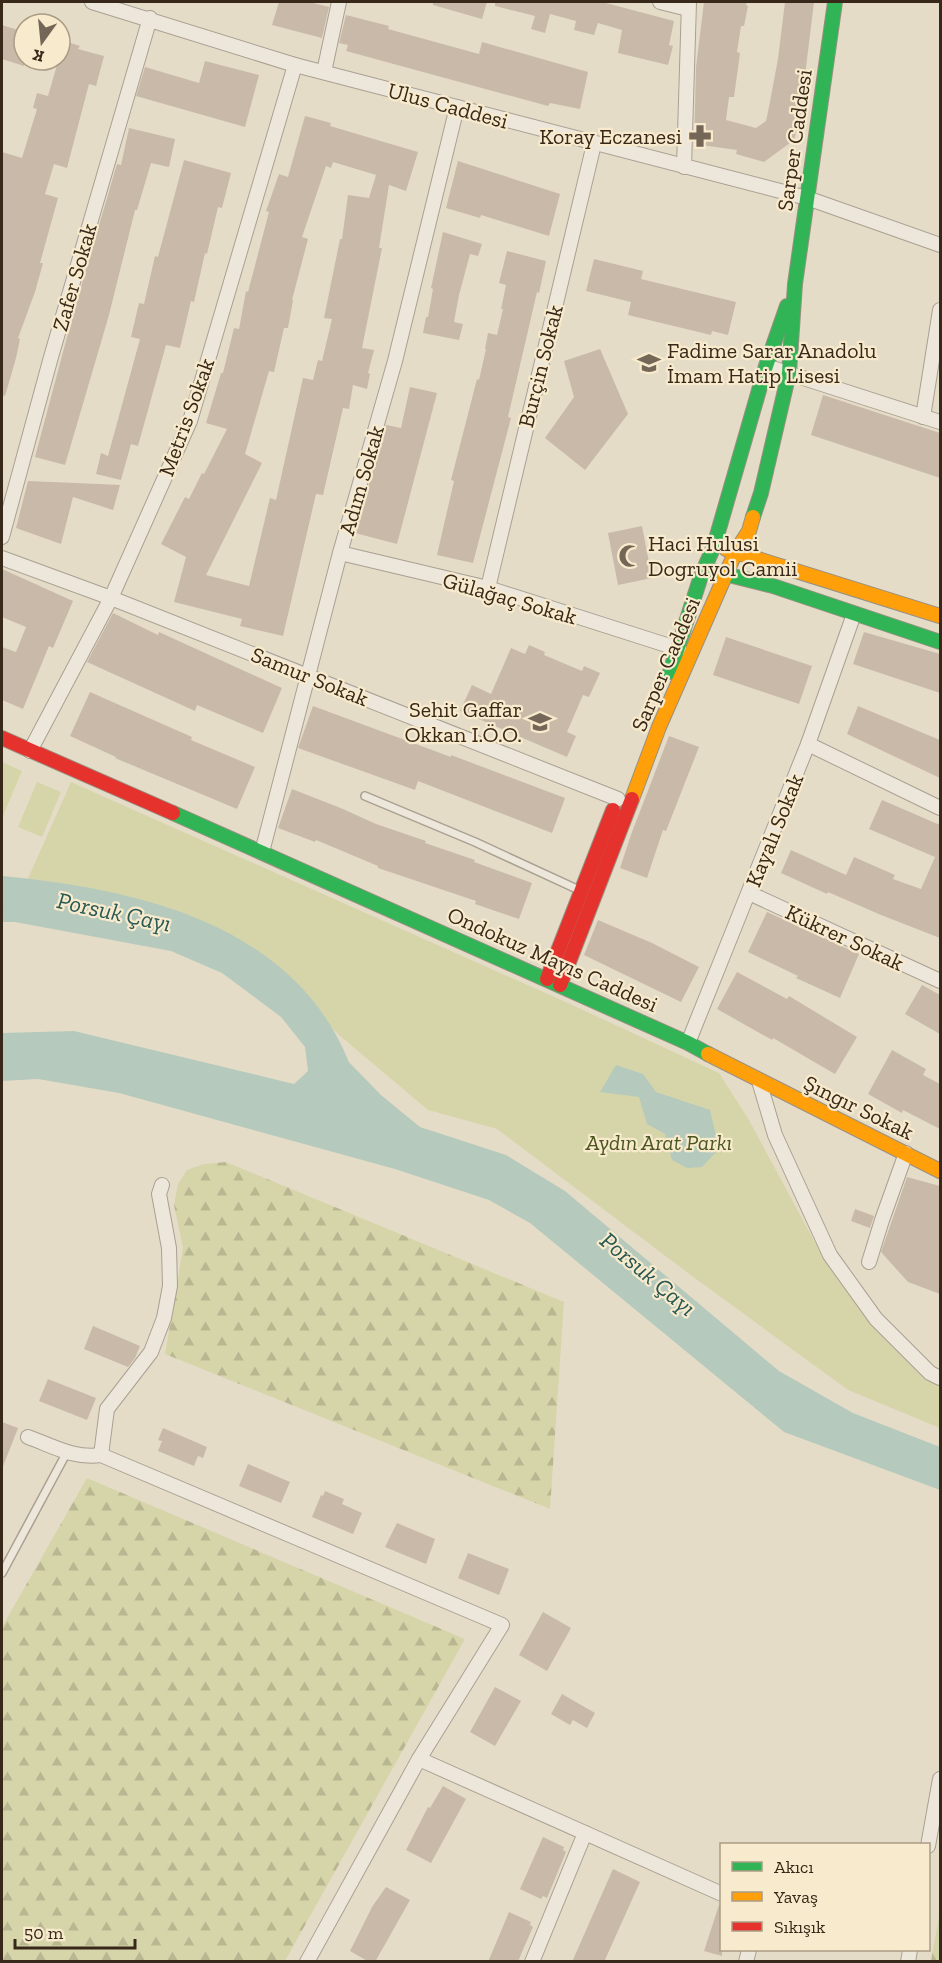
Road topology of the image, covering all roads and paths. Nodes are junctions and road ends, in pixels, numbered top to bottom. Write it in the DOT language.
graph roads {
  1 [pos="92,2"];
  2 [pos="339,2"];
  3 [pos="660,2"];
  4 [pos="835,2"];
  5 [pos="689,5"];
  6 [pos="128,7"];
  7 [pos="150,18"];
  8 [pos="295,65"];
  9 [pos="324,72"];
  10 [pos="457,107"];
  11 [pos="594,144"];
  12 [pos="684,167"];
  13 [pos="807,198"];
  14 [pos="940,245"];
  15 [pos="795,284"];
  16 [pos="940,310"];
  17 [pos="765,366"];
  18 [pos="789,373"];
  19 [pos="923,417"];
  20 [pos="940,422"];
  21 [pos="2,537"];
  22 [pos="714,546"];
  23 [pos="735,551"];
  24 [pos="340,553"];
  25 [pos="2,558"];
  26 [pos="702,568"];
  27 [pos="726,575"];
  28 [pos="488,588"];
  29 [pos="111,598"];
  30 [pos="854,614"];
  31 [pos="940,616"];
  32 [pos="940,642"];
  33 [pos="679,648"];
  34 [pos="309,676"];
  35 [pos="2,738"];
  36 [pos="808,744"];
  37 [pos="30,752"];
  38 [pos="364,796"];
  39 [pos="618,799"];
  40 [pos="940,808"];
  41 [pos="262,852"];
  42 [pos="581,891"];
  43 [pos="749,892"];
  44 [pos="940,981"];
  45 [pos="554,982"];
  46 [pos="688,1043"];
  47 [pos="759,1081"];
  48 [pos="906,1153"];
  49 [pos="940,1171"];
  50 [pos="162,1185"];
  51 [pos="869,1262"];
  52 [pos="940,1378"];
  53 [pos="28,1437"];
  54 [pos="67,1452"];
  55 [pos="101,1455"];
  56 [pos="2,1573"];
  57 [pos="419,1759"];
  58 [pos="940,1779"];
  59 [pos="585,1833"];
  60 [pos="929,1843"];
  61 [pos="720,1893"];
  62 [pos="307,1962"];
  63 [pos="532,1962"];
  1 -- 6 [label="street, Ulus Caddesi"];
  2 -- 9 [label="street"];
  3 -- 5 [label="street"];
  4 -- 13 [label="main road, Sarper Caddesi"];
  5 -- 12 [label="street"];
  6 -- 7 [label="street, Ulus Caddesi"];
  7 -- 8 [label="street, Ulus Caddesi"];
  7 -- 21 [label="street, Zafer Sokak"];
  8 -- 9 [label="street, Ulus Caddesi"];
  8 -- 29 [label="street, Metris Sokak"];
  9 -- 10 [label="street, Ulus Caddesi"];
  10 -- 11 [label="street, Ulus Caddesi"];
  10 -- 24 [label="street, Adım Sokak"];
  11 -- 12 [label="street, Ulus Caddesi"];
  11 -- 28 [label="street, Burçin Sokak"];
  12 -- 13 [label="street, Ulus Caddesi"];
  13 -- 14 [label="street, Ulus Caddesi"];
  13 -- 15 [label="main road, Sarper Caddesi"];
  15 -- 17 [label="main road, Sarper Caddesi"];
  15 -- 18 [label="main road, Sarper Caddesi"];
  16 -- 19 [label="street"];
  17 -- 18 [label="street"];
  17 -- 22 [label="main road, Sarper Caddesi"];
  18 -- 19 [label="street"];
  18 -- 23 [label="main road, Sarper Caddesi"];
  19 -- 20 [label="street"];
  22 -- 23 [label="main road"];
  22 -- 26 [label="main road, Sarper Caddesi"];
  23 -- 27 [label="main road, Sarper Caddesi"];
  23 -- 31 [label="main road"];
  24 -- 28 [label="street, Gülağaç Sokak"];
  24 -- 34 [label="street, Adım Sokak"];
  25 -- 29 [label="street, Samur Sokak"];
  26 -- 27 [label="main road"];
  26 -- 33 [label="main road, Sarper Caddesi"];
  27 -- 30 [label="main road"];
  27 -- 45 [label="main road, Sarper Caddesi"];
  28 -- 33 [label="street, Gülağaç Sokak"];
  29 -- 34 [label="street, Samur Sokak"];
  29 -- 37 [label="street, Metris Sokak"];
  30 -- 32 [label="main road"];
  30 -- 36 [label="street, Kayalı Sokak"];
  33 -- 39 [label="main road, Sarper Caddesi"];
  34 -- 39 [label="street, Samur Sokak"];
  34 -- 41 [label="street, Adım Sokak"];
  35 -- 37 [label="main road, Ondokuz Mayıs Caddesi"];
  36 -- 40 [label="street"];
  36 -- 43 [label="street, Kayalı Sokak"];
  37 -- 41 [label="main road, Ondokuz Mayıs Caddesi"];
  38 -- 42 [label="lane"];
  39 -- 42 [label="main road, Sarper Caddesi"];
  41 -- 45 [label="main road, Ondokuz Mayıs Caddesi"];
  42 -- 45 [label="main road, Sarper Caddesi"];
  43 -- 44 [label="street, Kükrer Sokak"];
  43 -- 46 [label="street, Kayalı Sokak"];
  45 -- 46 [label="main road, Ondokuz Mayıs Caddesi"];
  46 -- 47 [label="main road, Ondokuz Mayıs Caddesi"];
  47 -- 48 [label="main road, Şıngır Sokak"];
  47 -- 52 [label="street"];
  48 -- 49 [label="main road, Şıngır Sokak"];
  48 -- 51 [label="street"];
  50 -- 55 [label="street"];
  53 -- 54 [label="street"];
  54 -- 55 [label="street"];
  54 -- 56 [label="lane"];
  55 -- 57 [label="street"];
  57 -- 59 [label="street"];
  57 -- 62 [label="street"];
  58 -- 60 [label="street"];
  59 -- 61 [label="street"];
  59 -- 63 [label="street"];
}
